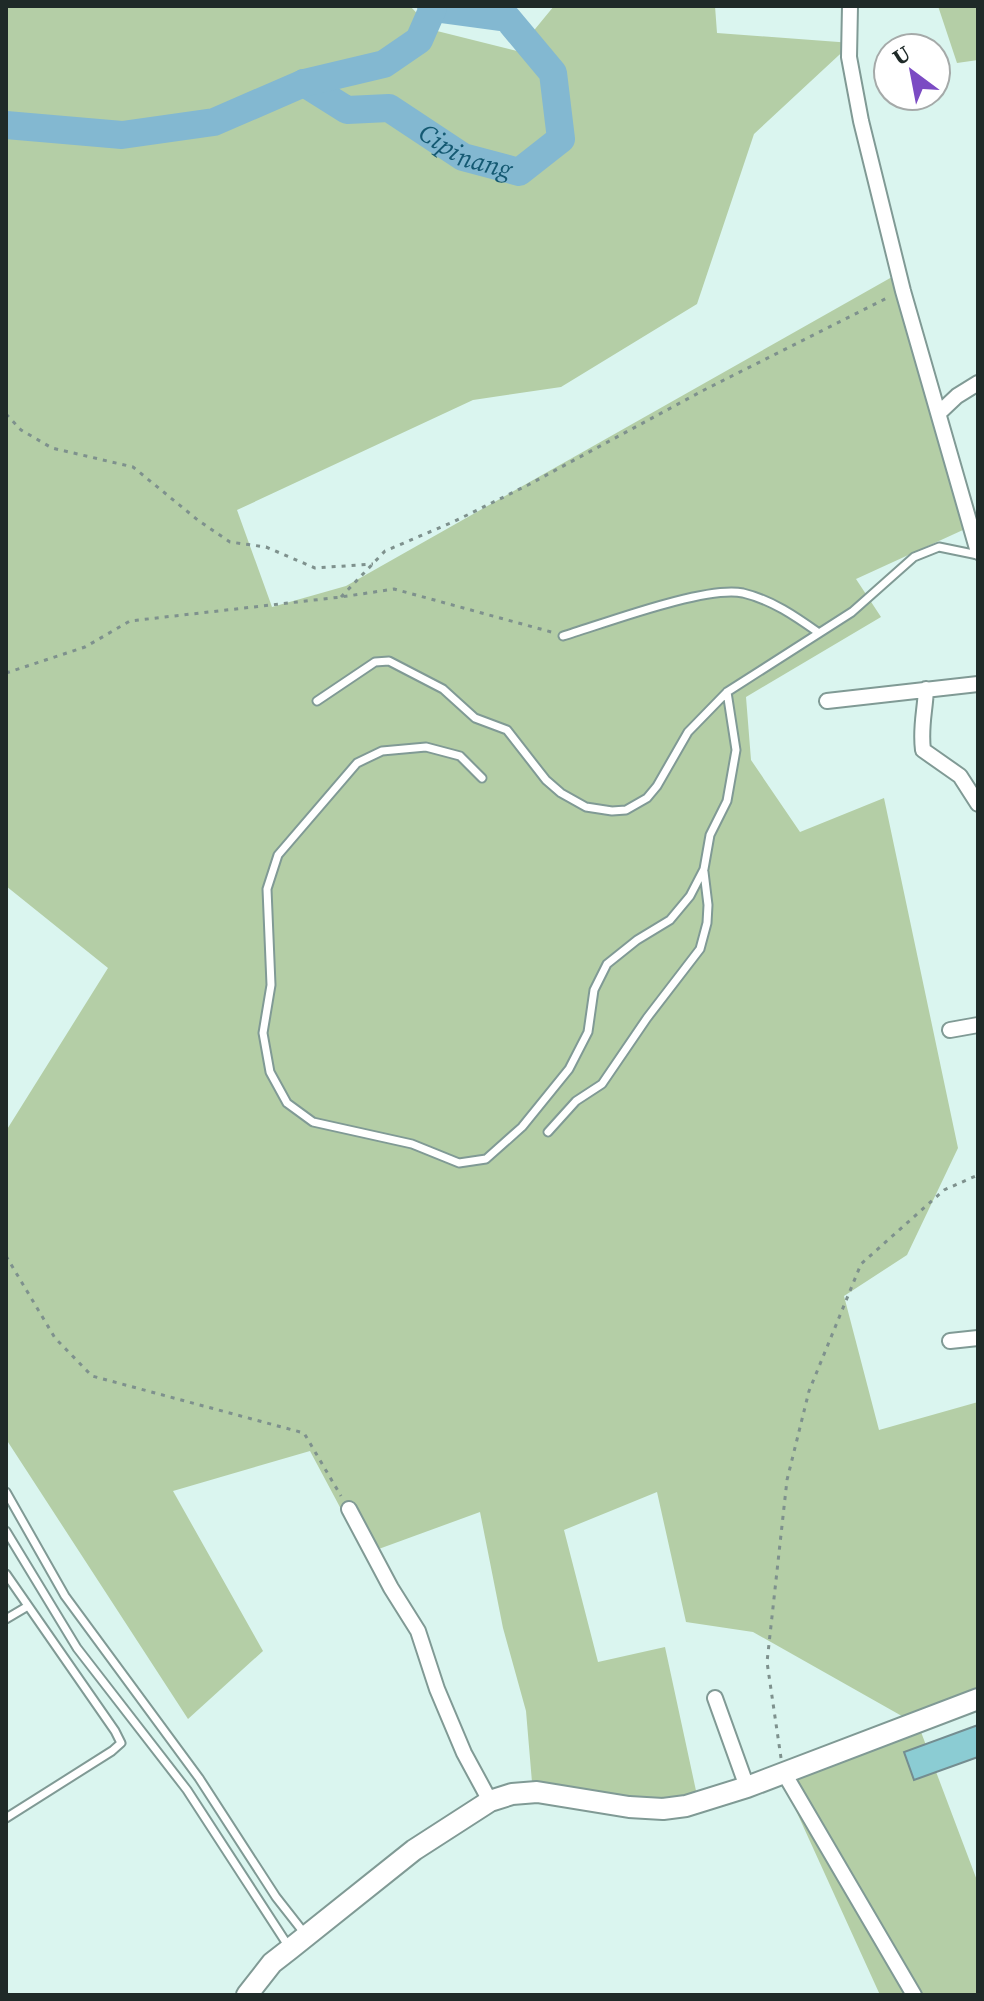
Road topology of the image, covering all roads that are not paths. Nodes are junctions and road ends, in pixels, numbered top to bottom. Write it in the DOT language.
graph roads {
  1 [pos="850,6"];
  2 [pos="978,383"];
  3 [pos="939,413"];
  4 [pos="978,554"];
  5 [pos="819,633"];
  6 [pos="563,636"];
  7 [pos="978,684"];
  8 [pos="926,689"];
  9 [pos="727,692"];
  10 [pos="317,701"];
  11 [pos="827,701"];
  12 [pos="482,778"];
  13 [pos="978,804"];
  14 [pos="704,869"];
  15 [pos="978,1025"];
  16 [pos="950,1030"];
  17 [pos="548,1132"];
  18 [pos="978,1338"];
  19 [pos="950,1341"];
  20 [pos="6,1492"];
  21 [pos="349,1509"];
  22 [pos="6,1531"];
  23 [pos="6,1574"];
  24 [pos="28,1606"];
  25 [pos="6,1619"];
  26 [pos="715,1698"];
  27 [pos="978,1699"];
  28 [pos="784,1773"];
  29 [pos="747,1787"];
  30 [pos="490,1801"];
  31 [pos="6,1818"];
  32 [pos="308,1937"];
  33 [pos="290,1949"];
  34 [pos="247,1995"];
  35 [pos="914,1995"];
  1 -- 3 [label="street"];
  2 -- 3 [label="street"];
  3 -- 4 [label="street"];
  4 -- 5 [label="lane"];
  5 -- 6 [label="lane"];
  5 -- 9 [label="lane"];
  7 -- 8 [label="street"];
  8 -- 11 [label="street"];
  8 -- 13 [label="street"];
  9 -- 10 [label="lane"];
  9 -- 14 [label="lane"];
  12 -- 14 [label="lane"];
  14 -- 17 [label="lane"];
  15 -- 16 [label="street"];
  18 -- 19 [label="street"];
  20 -- 32 [label="lane"];
  21 -- 30 [label="street"];
  22 -- 33 [label="lane"];
  23 -- 24 [label="lane"];
  24 -- 25 [label="lane"];
  24 -- 31 [label="lane"];
  26 -- 29 [label="street"];
  27 -- 28 [label="main road"];
  28 -- 29 [label="main road"];
  28 -- 35 [label="street"];
  29 -- 30 [label="main road"];
  30 -- 32 [label="main road"];
  32 -- 33 [label="main road"];
  33 -- 34 [label="main road"];
}
